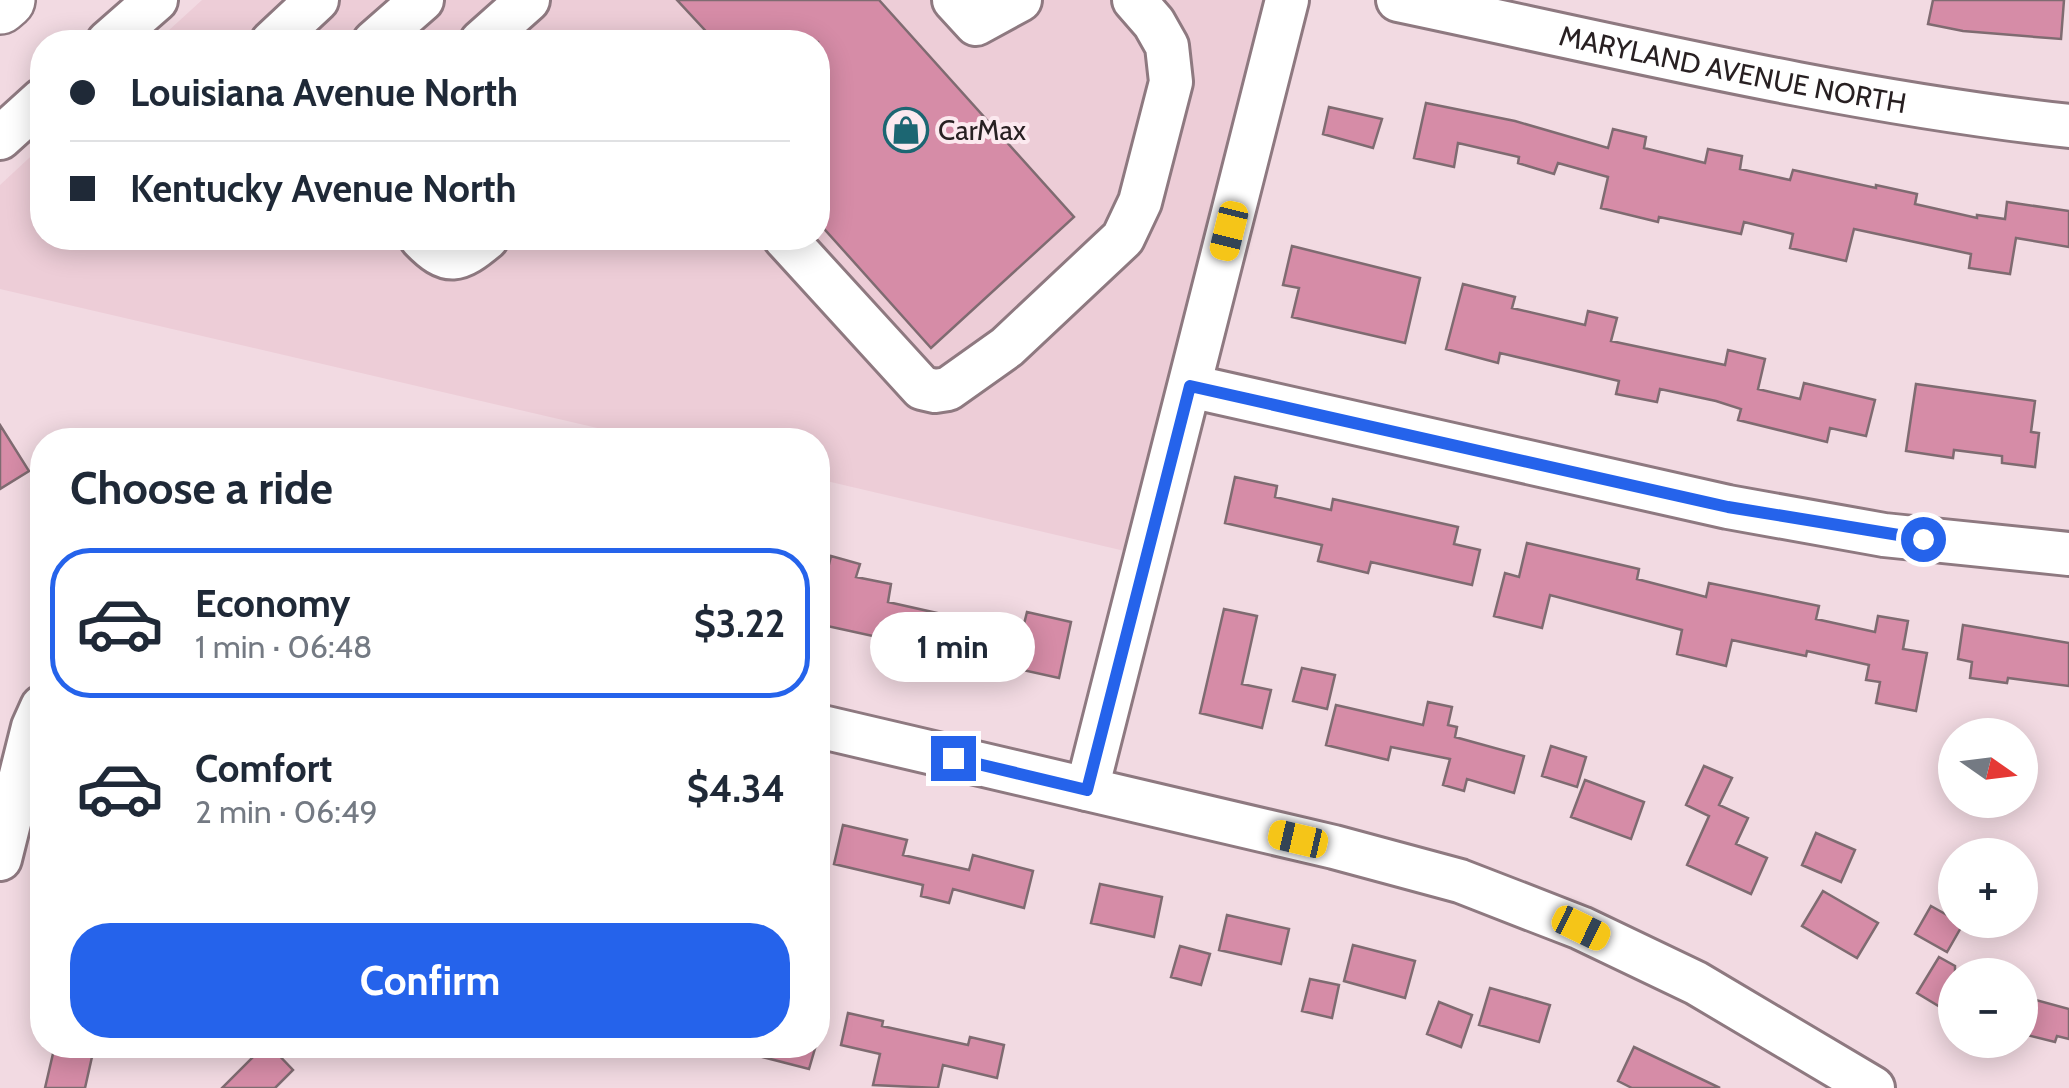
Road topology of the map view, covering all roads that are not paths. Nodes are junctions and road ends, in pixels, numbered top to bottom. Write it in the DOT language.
graph roads {
  1 [pos="7,0"];
  2 [pos="156,0"];
  3 [pos="317,0"];
  4 [pos="422,0"];
  5 [pos="528,0"];
  6 [pos="954,0"];
  7 [pos="1020,0"];
  8 [pos="1134,0"];
  9 [pos="1288,0"];
  10 [pos="1398,0"];
  11 [pos="0,6"];
  12 [pos="122,30"];
  13 [pos="285,30"];
  14 [pos="388,30"];
  15 [pos="494,30"];
  16 [pos="30,111"];
  17 [pos="2069,126"];
  18 [pos="0,138"];
  19 [pos="433,250"];
  20 [pos="472,250"];
  21 [pos="796,250"];
  22 [pos="1190,386"];
  23 [pos="2069,554"];
  24 [pos="830,729"];
  25 [pos="30,739"];
  26 [pos="1087,790"];
  27 [pos="0,859"];
  28 [pos="1873,1088"];
  1 -- 11 [label="highway"];
  2 -- 12 [label="street"];
  3 -- 13 [label="street"];
  4 -- 14 [label="street"];
  5 -- 15 [label="street"];
  6 -- 7 [label="street"];
  8 -- 21 [label="street"];
  9 -- 22 [label="street"];
  10 -- 17 [label="street, MARYLAND AVENUE NORTH"];
  16 -- 18 [label="street"];
  19 -- 20 [label="street"];
  22 -- 23 [label="street"];
  22 -- 26 [label="street"];
  24 -- 26 [label="street"];
  25 -- 27 [label="street"];
  26 -- 28 [label="street"];
}
